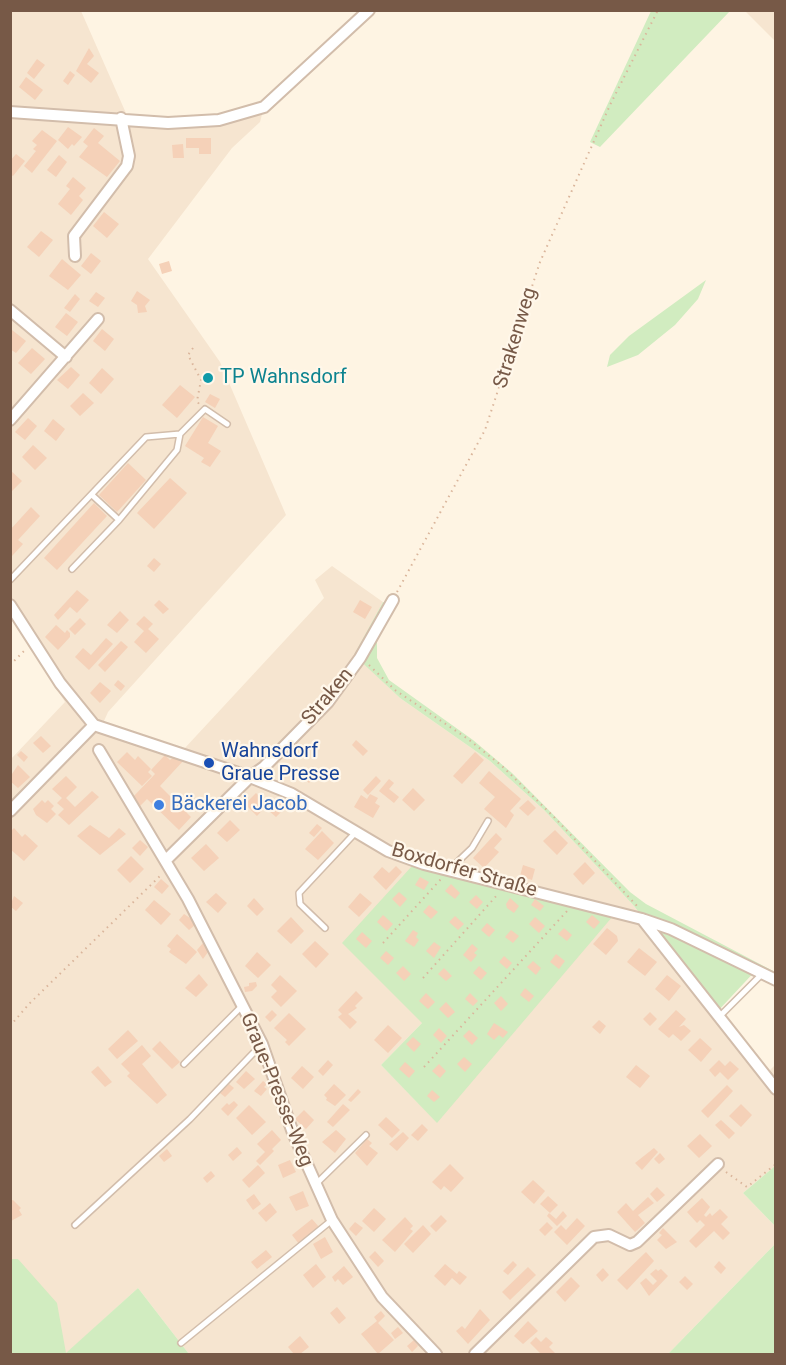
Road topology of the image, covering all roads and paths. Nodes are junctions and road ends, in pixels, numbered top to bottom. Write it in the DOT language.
graph roads {
  1 [pos="369,10"];
  2 [pos="658,10"];
  3 [pos="10,112"];
  4 [pos="121,118"];
  5 [pos="75,256"];
  6 [pos="10,310"];
  7 [pos="98,319"];
  8 [pos="193,348"];
  9 [pos="66,357"];
  10 [pos="205,410"];
  11 [pos="10,420"];
  12 [pos="227,424"];
  13 [pos="180,434"];
  14 [pos="92,495"];
  15 [pos="119,520"];
  16 [pos="72,569"];
  17 [pos="10,580"];
  18 [pos="393,600"];
  19 [pos="10,605"];
  20 [pos="34,642"];
  21 [pos="360,658"];
  22 [pos="10,665"];
  23 [pos="94,725"];
  24 [pos="99,750"];
  25 [pos="250,777"];
  26 [pos="10,811"];
  27 [pos="488,821"];
  28 [pos="356,832"];
  29 [pos="168,864"];
  30 [pos="449,870"];
  31 [pos="506,885"];
  32 [pos="574,903"];
  33 [pos="642,919"];
  34 [pos="325,928"];
  35 [pos="383,944"];
  36 [pos="762,974"];
  37 [pos="423,978"];
  38 [pos="776,980"];
  39 [pos="242,1006"];
  40 [pos="719,1017"];
  41 [pos="10,1026"];
  42 [pos="262,1044"];
  43 [pos="184,1064"];
  44 [pos="424,1067"];
  45 [pos="776,1089"];
  46 [pos="366,1135"];
  47 [pos="776,1164"];
  48 [pos="715,1166"];
  49 [pos="316,1184"];
  50 [pos="332,1220"];
  51 [pos="75,1224"];
  52 [pos="181,1343"];
  53 [pos="436,1354"];
  54 [pos="475,1354"];
  1 -- 4 [label="street"];
  2 -- 18 [label="path, Strakenweg"];
  3 -- 4 [label="street"];
  4 -- 5 [label="street"];
  6 -- 9 [label="street"];
  7 -- 9 [label="street"];
  8 -- 10 [label="path"];
  9 -- 11 [label="street"];
  10 -- 12 [label="lane"];
  10 -- 13 [label="lane"];
  13 -- 14 [label="lane"];
  13 -- 15 [label="lane"];
  14 -- 15 [label="lane"];
  14 -- 17 [label="lane"];
  15 -- 16 [label="lane"];
  18 -- 21 [label="street"];
  19 -- 20 [label="street"];
  20 -- 22 [label="path"];
  20 -- 23 [label="street"];
  21 -- 25 [label="street, Straken"];
  21 -- 33 [label="path"];
  23 -- 25 [label="street, Boxdorfer Straße"];
  23 -- 26 [label="street"];
  24 -- 29 [label="street, Graue-Presse-Weg"];
  25 -- 28 [label="street, Boxdorfer Straße"];
  25 -- 29 [label="street, Straken"];
  27 -- 30 [label="lane"];
  28 -- 30 [label="street, Boxdorfer Straße"];
  28 -- 34 [label="lane"];
  29 -- 39 [label="street, Graue-Presse-Weg"];
  29 -- 41 [label="path"];
  30 -- 31 [label="street, Boxdorfer Straße"];
  30 -- 35 [label="path"];
  31 -- 32 [label="street, Boxdorfer Straße"];
  31 -- 37 [label="path"];
  32 -- 33 [label="street, Boxdorfer Straße"];
  32 -- 44 [label="path"];
  33 -- 36 [label="street, Boxdorfer Straße"];
  33 -- 40 [label="street"];
  36 -- 38 [label="street, Boxdorfer Straße"];
  36 -- 40 [label="lane"];
  39 -- 42 [label="street, Graue-Presse-Weg"];
  39 -- 43 [label="lane"];
  40 -- 45 [label="street"];
  42 -- 49 [label="street, Graue-Presse-Weg"];
  42 -- 51 [label="lane"];
  46 -- 49 [label="lane"];
  47 -- 48 [label="path"];
  48 -- 54 [label="street"];
  49 -- 50 [label="street, Graue-Presse-Weg"];
  50 -- 52 [label="lane"];
  50 -- 53 [label="street, Graue-Presse-Weg"];
}
